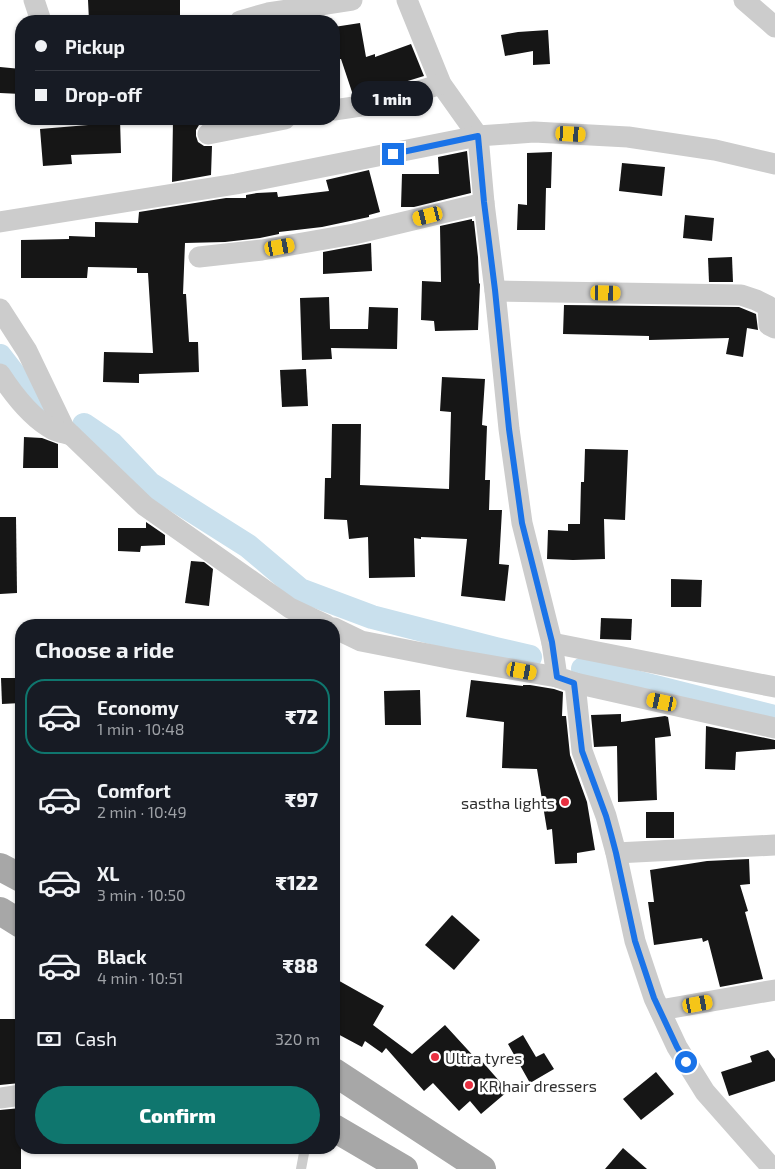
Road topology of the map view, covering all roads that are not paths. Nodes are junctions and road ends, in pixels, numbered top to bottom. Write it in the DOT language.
graph roads {
  1 [pos="34,0"];
  2 [pos="352,0"];
  3 [pos="407,0"];
  4 [pos="744,0"];
  5 [pos="39,15"];
  6 [pos="261,15"];
  7 [pos="775,27"];
  8 [pos="441,84"];
  9 [pos="340,109"];
  10 [pos="255,125"];
  11 [pos="208,134"];
  12 [pos="478,136"];
  13 [pos="775,164"];
  14 [pos="484,202"];
  15 [pos="0,222"];
  16 [pos="199,256"];
  17 [pos="495,290"];
  18 [pos="0,309"];
  19 [pos="775,328"];
  20 [pos="0,374"];
  21 [pos="71,436"];
  22 [pos="313,619"];
  23 [pos="340,631"];
  24 [pos="552,642"];
  25 [pos="566,680"];
  26 [pos="775,687"];
  27 [pos="775,728"];
  28 [pos="775,845"];
  29 [pos="616,853"];
  30 [pos="0,867"];
  31 [pos="15,875"];
  32 [pos="0,911"];
  33 [pos="15,920"];
  34 [pos="775,990"];
  35 [pos="660,1010"];
  36 [pos="340,1076"];
  37 [pos="15,1096"];
  38 [pos="0,1098"];
  39 [pos="340,1132"];
  40 [pos="304,1154"];
  41 [pos="301,1169"];
  42 [pos="404,1169"];
  43 [pos="482,1169"];
  44 [pos="773,1169"];
  1 -- 5 [label="street"];
  2 -- 6 [label="street"];
  3 -- 8 [label="street"];
  4 -- 7 [label="street"];
  8 -- 9 [label="street"];
  8 -- 12 [label="street"];
  10 -- 11 [label="street"];
  12 -- 13 [label="street"];
  12 -- 14 [label="street"];
  12 -- 15 [label="street"];
  14 -- 16 [label="street"];
  14 -- 17 [label="street"];
  17 -- 19 [label="street"];
  17 -- 24 [label="street"];
  18 -- 21 [label="street"];
  20 -- 21 [label="street"];
  21 -- 22 [label="street"];
  23 -- 25 [label="street"];
  24 -- 25 [label="street"];
  24 -- 26 [label="street"];
  25 -- 27 [label="street"];
  25 -- 29 [label="street"];
  28 -- 29 [label="street"];
  29 -- 35 [label="street"];
  30 -- 31 [label="main road"];
  32 -- 33 [label="main road"];
  34 -- 35 [label="street"];
  35 -- 44 [label="street"];
  36 -- 43 [label="main road"];
  37 -- 38 [label="street"];
  39 -- 42 [label="main road"];
  40 -- 41 [label="lane"];
}
